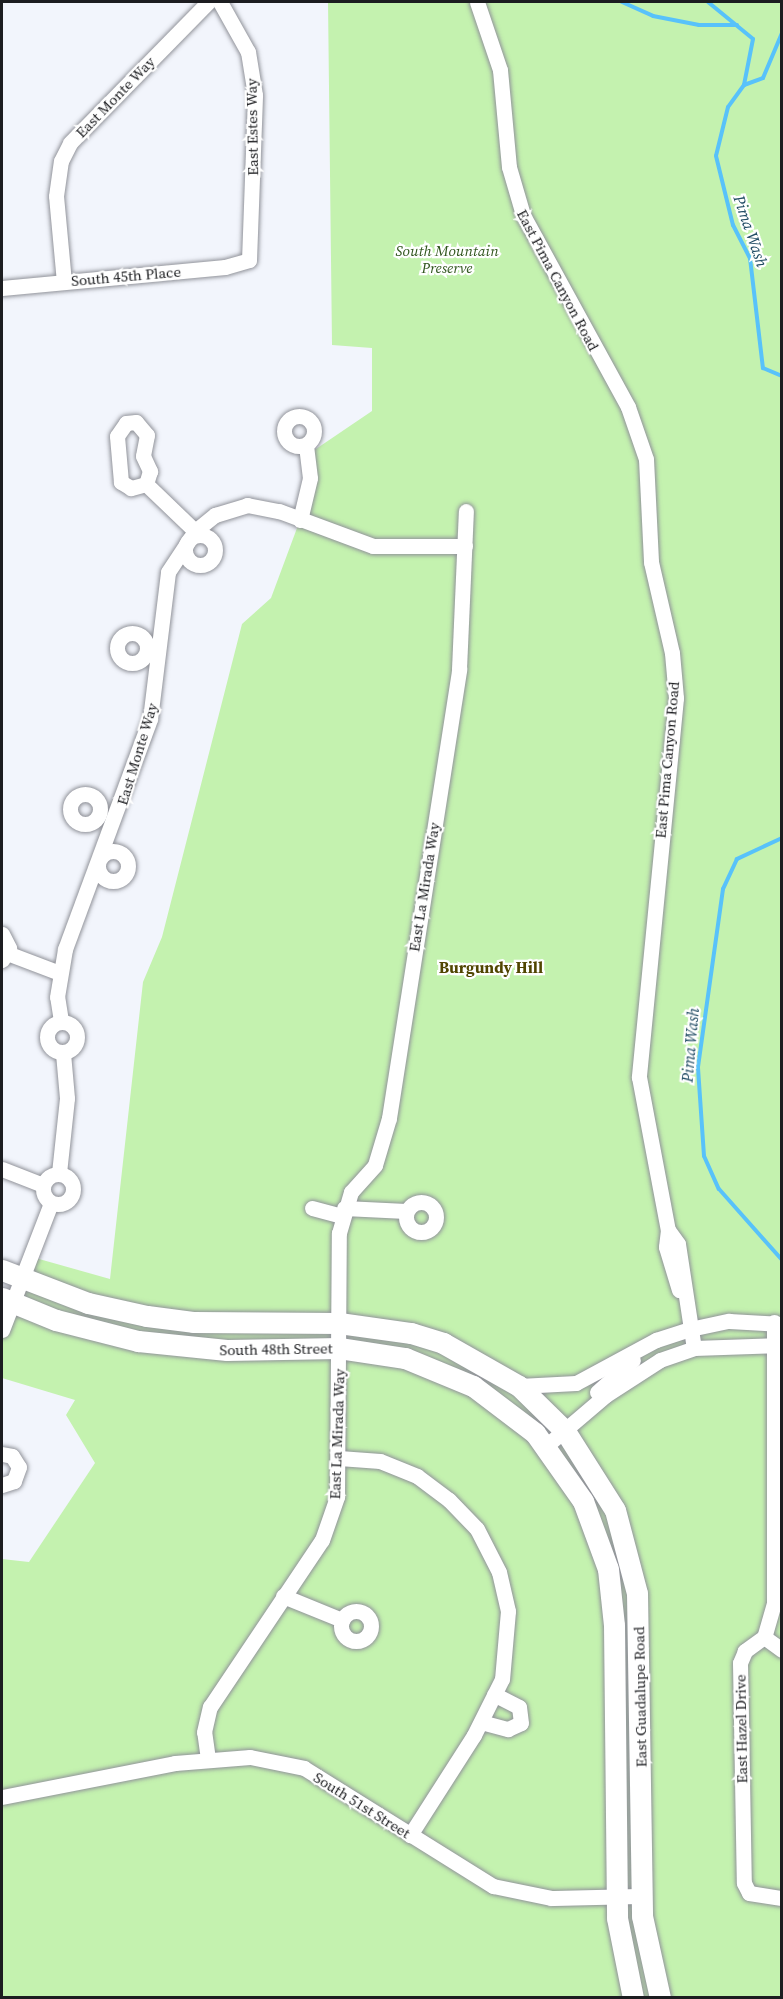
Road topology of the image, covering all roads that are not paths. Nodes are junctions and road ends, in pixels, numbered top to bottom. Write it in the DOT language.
graph roads {
  1 [pos="208,2"];
  2 [pos="220,2"];
  3 [pos="477,2"];
  4 [pos="249,260"];
  5 [pos="64,282"];
  6 [pos="2,288"];
  7 [pos="306,446"];
  8 [pos="146,484"];
  9 [pos="466,511"];
  10 [pos="300,519"];
  11 [pos="191,536"];
  12 [pos="465,546"];
  13 [pos="99,815"];
  14 [pos="116,820"];
  15 [pos="2,934"];
  16 [pos="4,956"];
  17 [pos="60,973"];
  18 [pos="61,1022"];
  19 [pos="63,1053"];
  20 [pos="2,1169"];
  21 [pos="59,1173"];
  22 [pos="43,1185"];
  23 [pos="51,1203"];
  24 [pos="312,1208"];
  25 [pos="406,1211"];
  26 [pos="343,1212"];
  27 [pos="2,1270"];
  28 [pos="23,1281"];
  29 [pos="7,1301"];
  30 [pos="339,1323"];
  31 [pos="778,1323"];
  32 [pos="690,1329"];
  33 [pos="2,1330"];
  34 [pos="656,1340"];
  35 [pos="777,1344"];
  36 [pos="339,1348"];
  37 [pos="694,1348"];
  38 [pos="519,1386"];
  39 [pos="559,1424"];
  40 [pos="541,1440"];
  41 [pos="2,1454"];
  42 [pos="339,1458"];
  43 [pos="2,1485"];
  44 [pos="284,1596"];
  45 [pos="342,1620"];
  46 [pos="764,1636"];
  47 [pos="782,1650"];
  48 [pos="494,1694"];
  49 [pos="481,1722"];
  50 [pos="208,1759"];
  51 [pos="2,1797"];
  52 [pos="410,1835"];
  53 [pos="617,1895"];
  54 [pos="641,1896"];
  55 [pos="782,1898"];
  56 [pos="633,1998"];
  57 [pos="660,1998"];
  1 -- 5 [label="street, East Monte Way"];
  2 -- 4 [label="street, East Estes Way"];
  3 -- 32 [label="street, East Pima Canyon Road"];
  4 -- 5 [label="street, South 45th Place"];
  5 -- 6 [label="street, South 45th Place"];
  7 -- 10 [label="street"];
  8 -- 11 [label="street"];
  9 -- 12 [label="street, East La Mirada Way"];
  10 -- 11 [label="street, East Monte Way"];
  10 -- 12 [label="street"];
  11 -- 14 [label="street, East Monte Way"];
  12 -- 26 [label="street, East La Mirada Way"];
  13 -- 14 [label="street, East Monte Way"];
  14 -- 17 [label="street, East Monte Way"];
  15 -- 16 [label="street"];
  16 -- 17 [label="street"];
  17 -- 18 [label="street, East Monte Way"];
  18 -- 19 [label="street"];
  18 -- 19 [label="street"];
  19 -- 21 [label="street"];
  20 -- 22 [label="street"];
  21 -- 22 [label="street"];
  21 -- 23 [label="street"];
  22 -- 23 [label="street"];
  23 -- 28 [label="street"];
  24 -- 26 [label="street"];
  25 -- 26 [label="street"];
  26 -- 30 [label="street, East La Mirada Way"];
  27 -- 28 [label="main road, South 48th Street"];
  28 -- 29 [label="street"];
  28 -- 30 [label="main road, South 48th Street"];
  29 -- 33 [label="street"];
  29 -- 36 [label="main road, South 48th Street"];
  30 -- 36 [label="street, East La Mirada Way"];
  30 -- 38 [label="main road, South 48th Street"];
  31 -- 32 [label="street"];
  31 -- 35 [label="street, East Hazel Drive"];
  32 -- 34 [label="street"];
  32 -- 37 [label="street, East Pima Canyon Road"];
  34 -- 38 [label="street"];
  34 -- 39 [label="street"];
  35 -- 37 [label="street"];
  35 -- 46 [label="street, East Hazel Drive"];
  36 -- 40 [label="main road, South 48th Street"];
  36 -- 42 [label="street, East La Mirada Way"];
  37 -- 39 [label="street"];
  38 -- 39 [label="main road, South 48th Street"];
  39 -- 40 [label="street"];
  39 -- 54 [label="main road, East Guadalupe Road"];
  40 -- 53 [label="main road, East Guadalupe Road"];
  41 -- 43 [label="street"];
  42 -- 44 [label="street, East La Mirada Way"];
  42 -- 48 [label="street"];
  44 -- 45 [label="street"];
  44 -- 50 [label="street, East La Mirada Way"];
  46 -- 47 [label="street"];
  46 -- 55 [label="street, East Hazel Drive"];
  48 -- 49 [label="street"];
  48 -- 49 [label="street"];
  49 -- 52 [label="street"];
  50 -- 51 [label="street, South 51st Street"];
  50 -- 52 [label="street, South 51st Street"];
  52 -- 53 [label="street, South 51st Street"];
  53 -- 54 [label="street, South 51st Street"];
  53 -- 56 [label="main road, East Guadalupe Road"];
  54 -- 57 [label="main road, East Guadalupe Road"];
}
